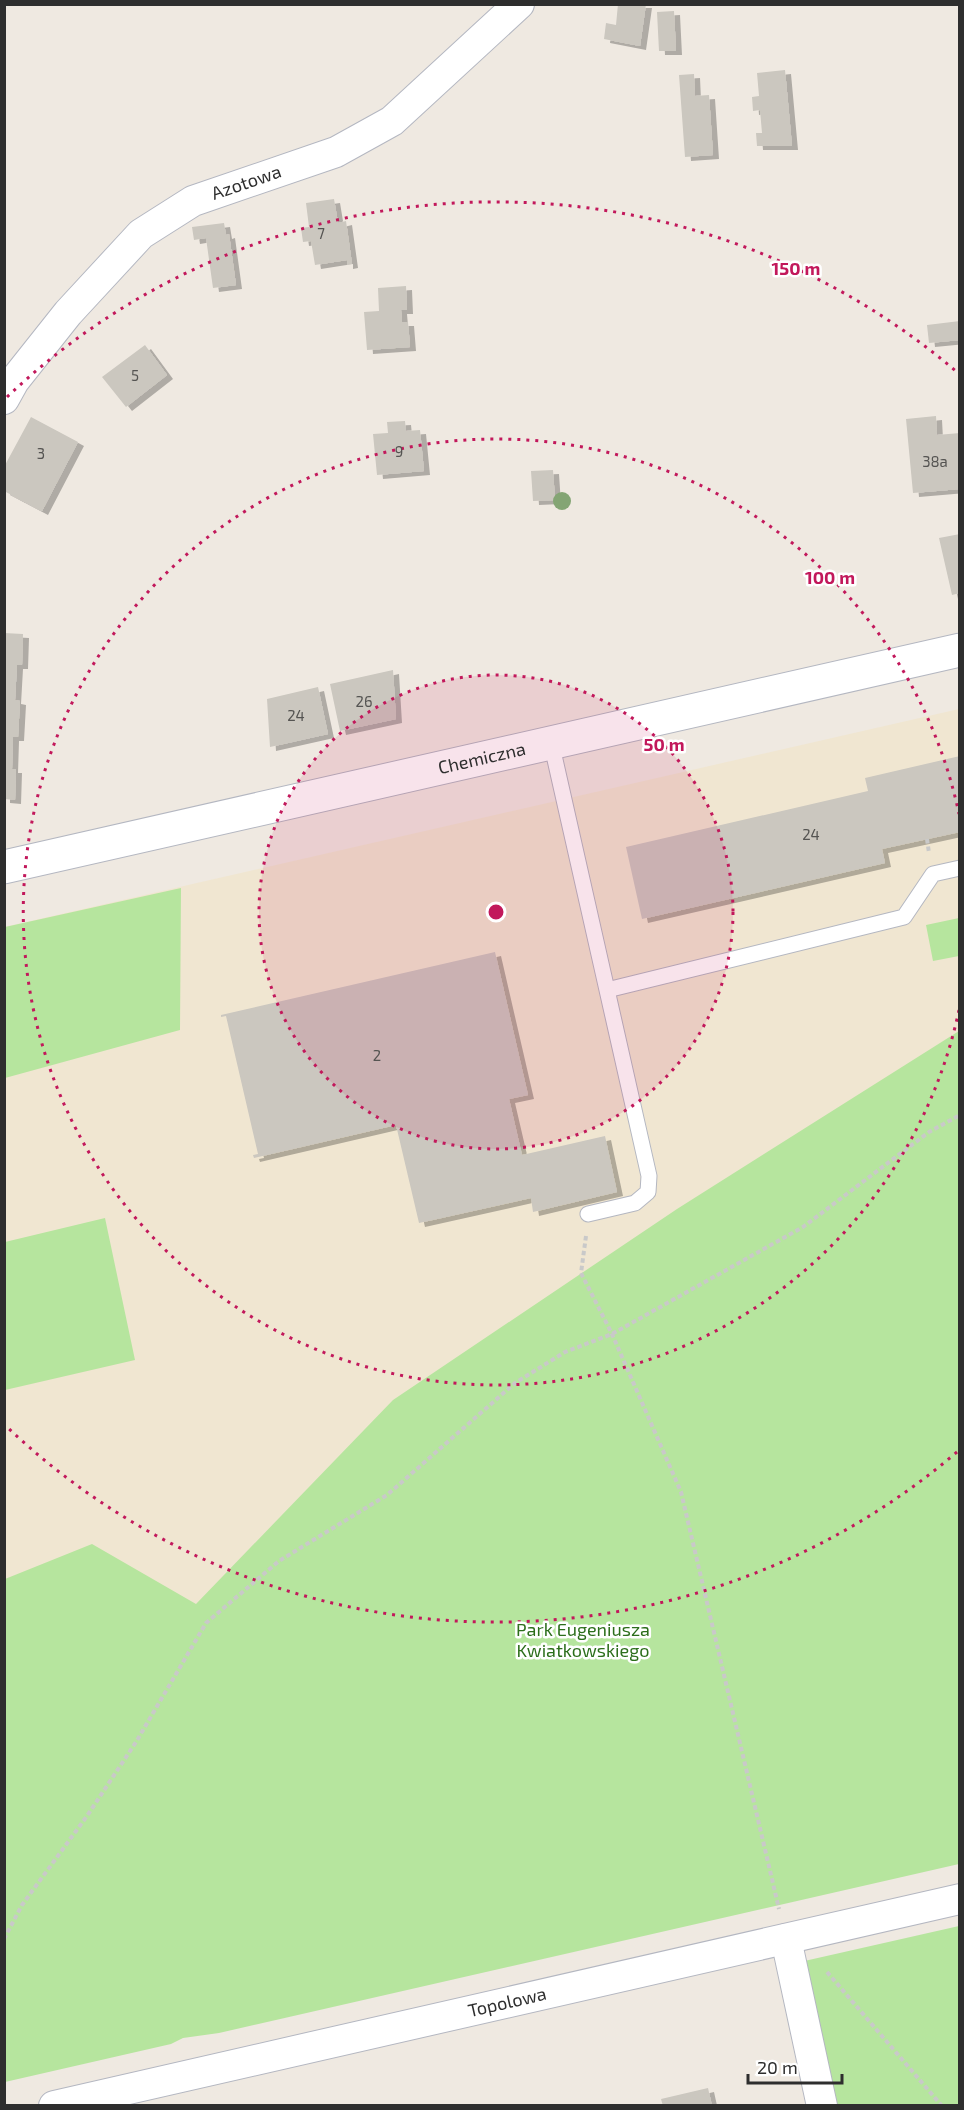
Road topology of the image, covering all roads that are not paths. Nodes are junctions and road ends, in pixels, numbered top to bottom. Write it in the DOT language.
graph roads {
  1 [pos="519,4"];
  2 [pos="4,399"];
  3 [pos="960,650"];
  4 [pos="551,742"];
  5 [pos="4,867"];
  6 [pos="960,868"];
  7 [pos="607,990"];
  8 [pos="588,1214"];
  9 [pos="960,1899"];
  10 [pos="786,1939"];
  11 [pos="54,2106"];
  12 [pos="822,2106"];
  1 -- 2 [label="street, Azotowa"];
  3 -- 4 [label="street, Chemiczna"];
  4 -- 5 [label="street, Chemiczna"];
  4 -- 7 [label="lane"];
  6 -- 7 [label="lane"];
  7 -- 8 [label="lane"];
  9 -- 10 [label="street, Topolowa"];
  10 -- 11 [label="street, Topolowa"];
  10 -- 12 [label="street"];
}
